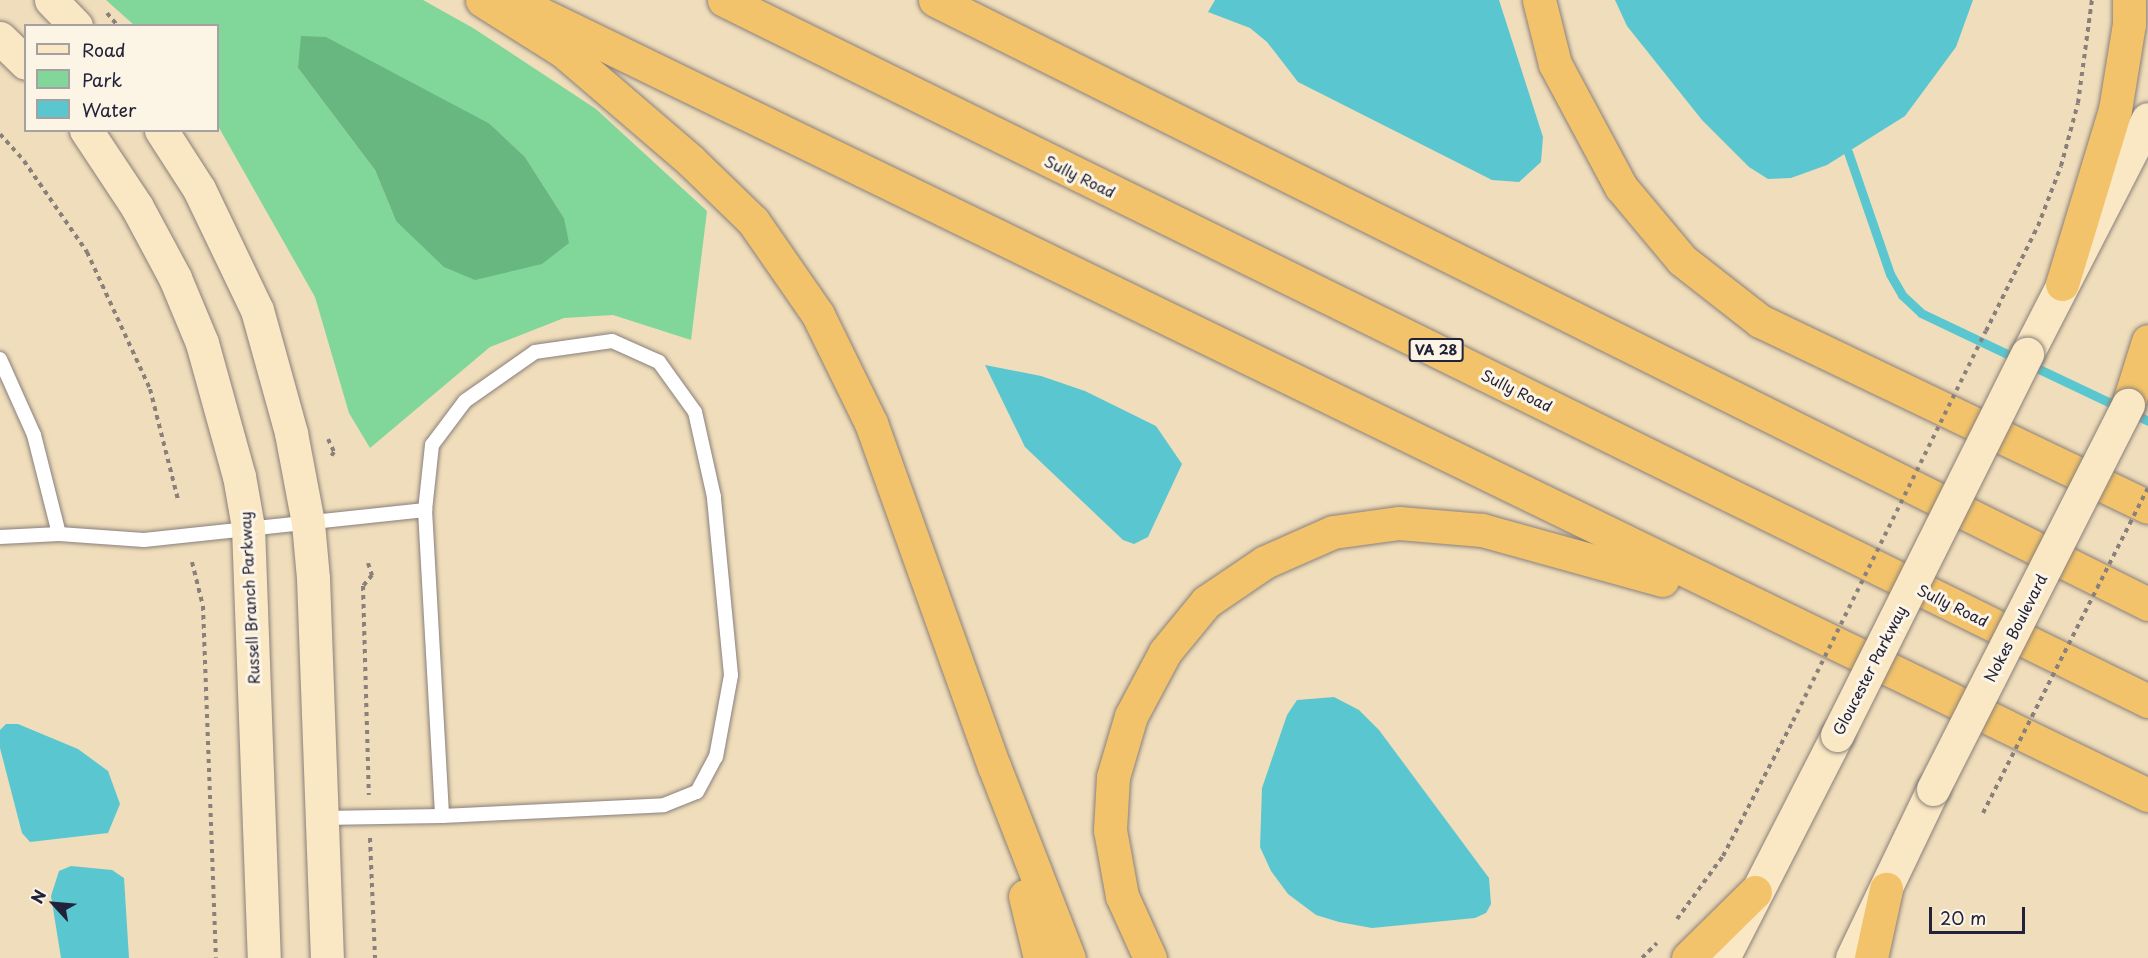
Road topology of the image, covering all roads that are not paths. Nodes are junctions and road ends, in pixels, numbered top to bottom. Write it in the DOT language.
graph roads {
  1 [pos="51,0"];
  2 [pos="482,0"];
  3 [pos="512,0"];
  4 [pos="724,0"];
  5 [pos="935,0"];
  6 [pos="1539,0"];
  7 [pos="2128,0"];
  8 [pos="74,24"];
  9 [pos="0,38"];
  10 [pos="24,61"];
  11 [pos="2148,119"];
  12 [pos="87,132"];
  13 [pos="162,132"];
  14 [pos="2062,284"];
  15 [pos="2148,341"];
  16 [pos="0,359"];
  17 [pos="2148,369"];
  18 [pos="2128,405"];
  19 [pos="2148,507"];
  20 [pos="425,510"];
  21 [pos="309,523"];
  22 [pos="248,527"];
  23 [pos="59,534"];
  24 [pos="0,537"];
  25 [pos="2148,604"];
  26 [pos="1763,611"];
  27 [pos="2148,701"];
  28 [pos="994,766"];
  29 [pos="2115,779"];
  30 [pos="2148,795"];
  31 [pos="2148,806"];
  32 [pos="442,816"];
  33 [pos="322,818"];
  34 [pos="1886,889"];
  35 [pos="1755,892"];
  36 [pos="264,958"];
  37 [pos="327,958"];
  38 [pos="1040,958"];
  39 [pos="1069,958"];
  40 [pos="1150,958"];
  41 [pos="1688,958"];
  42 [pos="1723,958"];
  43 [pos="1852,958"];
  44 [pos="1871,958"];
  1 -- 8 [label="main road"];
  2 -- 28 [label="highway"];
  3 -- 26 [label="highway"];
  4 -- 27 [label="highway, Sully Road / VA 28"];
  5 -- 25 [label="highway"];
  6 -- 19 [label="highway"];
  7 -- 14 [label="highway"];
  9 -- 10 [label="main road"];
  11 -- 14 [label="main road"];
  12 -- 22 [label="main road, Russell Branch Parkway"];
  13 -- 21 [label="main road"];
  14 -- 35 [label="main road, Gloucester Parkway, bridge"];
  15 -- 18 [label="highway"];
  16 -- 23 [label="lane"];
  17 -- 18 [label="main road, Nokes Boulevard"];
  18 -- 34 [label="main road, Nokes Boulevard, bridge"];
  20 -- 21 [label="lane"];
  20 -- 32 [label="lane"];
  20 -- 32 [label="lane"];
  21 -- 22 [label="lane"];
  21 -- 33 [label="main road"];
  22 -- 23 [label="lane"];
  22 -- 36 [label="main road, Russell Branch Parkway"];
  23 -- 24 [label="lane"];
  26 -- 29 [label="highway"];
  26 -- 40 [label="highway"];
  28 -- 38 [label="highway"];
  28 -- 39 [label="highway"];
  29 -- 30 [label="highway"];
  29 -- 31 [label="highway"];
  32 -- 33 [label="lane"];
  33 -- 37 [label="main road"];
  34 -- 43 [label="main road"];
  34 -- 44 [label="highway"];
  35 -- 41 [label="highway"];
  35 -- 42 [label="main road, Gloucester Parkway"];
}
